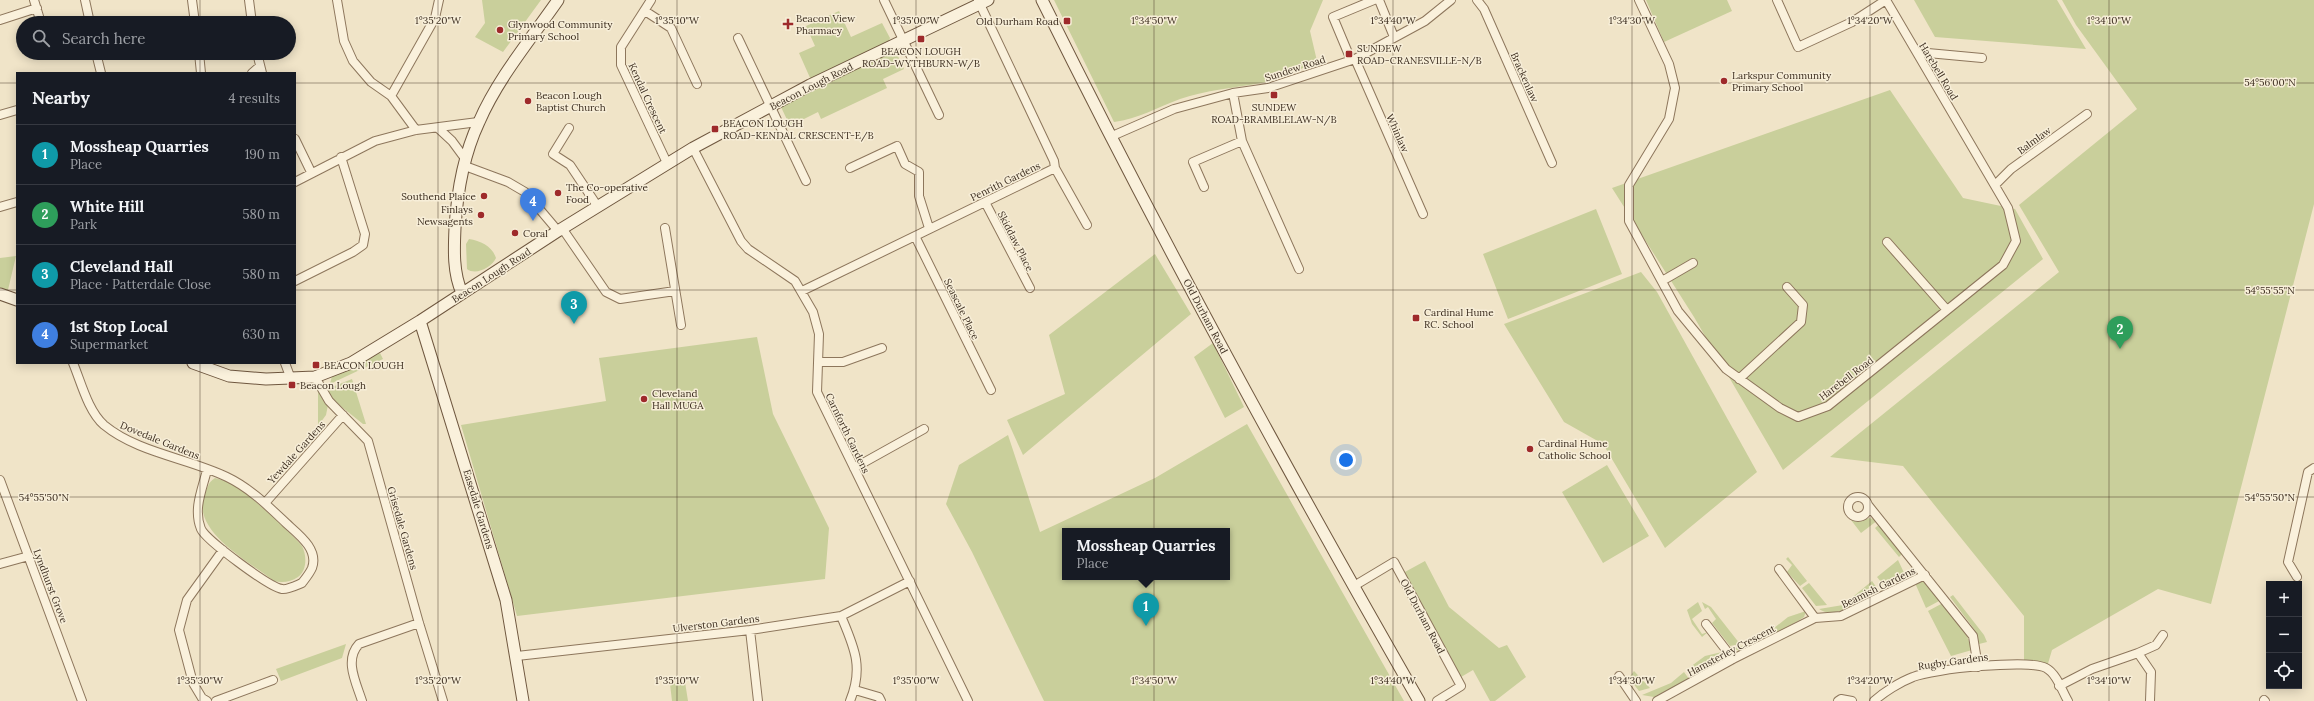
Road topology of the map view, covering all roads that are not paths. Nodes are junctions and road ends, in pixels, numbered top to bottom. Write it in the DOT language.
graph roads {
  1 [pos="34,0"];
  2 [pos="85,0"];
  3 [pos="192,0"];
  4 [pos="249,0"];
  5 [pos="337,0"];
  6 [pos="439,0"];
  7 [pos="558,0"];
  8 [pos="651,0"];
  9 [pos="884,0"];
  10 [pos="1042,0"];
  11 [pos="1374,0"];
  12 [pos="1379,0"];
  13 [pos="1451,0"];
  14 [pos="1477,0"];
  15 [pos="1639,0"];
  16 [pos="1777,0"];
  17 [pos="1886,0"];
  18 [pos="982,2"];
  19 [pos="37,8"];
  20 [pos="645,11"];
  21 [pos="39,16"];
  22 [pos="88,16"];
  23 [pos="194,16"];
  24 [pos="251,16"];
  25 [pos="0,20"];
  26 [pos="1394,37"];
  27 [pos="738,38"];
  28 [pos="902,42"];
  29 [pos="1917,52"];
  30 [pos="1982,58"];
  31 [pos="98,60"];
  32 [pos="200,60"];
  33 [pos="259,60"];
  34 [pos="1353,60"];
  35 [pos="261,70"];
  36 [pos="102,72"];
  37 [pos="201,72"];
  38 [pos="697,84"];
  39 [pos="1233,93"];
  40 [pos="391,96"];
  41 [pos="771,106"];
  42 [pos="16,110"];
  43 [pos="2087,114"];
  44 [pos="0,115"];
  45 [pos="939,115"];
  46 [pos="478,122"];
  47 [pos="438,128"];
  48 [pos="569,128"];
  49 [pos="416,130"];
  50 [pos="1110,137"];
  51 [pos="296,141"];
  52 [pos="1242,141"];
  53 [pos="693,148"];
  54 [pos="340,157"];
  55 [pos="465,163"];
  56 [pos="667,163"];
  57 [pos="1552,163"];
  58 [pos="850,168"];
  59 [pos="1055,168"];
  60 [pos="311,172"];
  61 [pos="296,181"];
  62 [pos="806,181"];
  63 [pos="1995,185"];
  64 [pos="1204,187"];
  65 [pos="16,202"];
  66 [pos="985,202"];
  67 [pos="598,206"];
  68 [pos="0,207"];
  69 [pos="1423,214"];
  70 [pos="1087,226"];
  71 [pos="665,228"];
  72 [pos="929,228"];
  73 [pos="560,229"];
  74 [pos="914,236"];
  75 [pos="1887,242"];
  76 [pos="1694,263"];
  77 [pos="1299,269"];
  78 [pos="296,280"];
  79 [pos="1662,281"];
  80 [pos="1787,287"];
  81 [pos="1030,288"];
  82 [pos="675,291"];
  83 [pos="802,291"];
  84 [pos="462,293"];
  85 [pos="0,294"];
  86 [pos="16,300"];
  87 [pos="1947,310"];
  88 [pos="420,321"];
  89 [pos="681,325"];
  90 [pos="882,348"];
  91 [pos="818,362"];
  92 [pos="73,364"];
  93 [pos="196,364"];
  94 [pos="286,364"];
  95 [pos="315,377"];
  96 [pos="291,379"];
  97 [pos="1739,379"];
  98 [pos="991,390"];
  99 [pos="343,415"];
  100 [pos="924,429"];
  101 [pos="854,468"];
  102 [pos="2314,468"];
  103 [pos="207,470"];
  104 [pos="0,480"];
  105 [pos="265,503"];
  106 [pos="1868,505"];
  107 [pos="223,550"];
  108 [pos="29,556"];
  109 [pos="0,564"];
  110 [pos="1779,569"];
  111 [pos="1925,575"];
  112 [pos="2296,577"];
  113 [pos="910,581"];
  114 [pos="1354,586"];
  115 [pos="842,616"];
  116 [pos="1815,618"];
  117 [pos="419,623"];
  118 [pos="1706,624"];
  119 [pos="750,630"];
  120 [pos="2163,635"];
  121 [pos="2138,653"];
  122 [pos="517,656"];
  123 [pos="1733,658"];
  124 [pos="1978,667"];
  125 [pos="1619,676"];
  126 [pos="273,680"];
  127 [pos="2059,686"];
  128 [pos="855,690"];
  129 [pos="82,701"];
  130 [pos="207,701"];
  131 [pos="216,701"];
  132 [pos="362,701"];
  133 [pos="443,701"];
  134 [pos="523,701"];
  135 [pos="758,701"];
  136 [pos="850,701"];
  137 [pos="881,701"];
  138 [pos="968,701"];
  139 [pos="1419,701"];
  140 [pos="1437,701"];
  141 [pos="1636,701"];
  142 [pos="1657,701"];
  143 [pos="1838,701"];
  144 [pos="1852,701"];
  145 [pos="1874,701"];
  146 [pos="2068,701"];
  147 [pos="2150,701"];
  1 -- 19 [label="street"];
  2 -- 22 [label="street"];
  3 -- 23 [label="street"];
  4 -- 24 [label="street"];
  5 -- 40 [label="street"];
  6 -- 40 [label="street"];
  7 -- 46 [label="street"];
  8 -- 20 [label="street, Kendal Crescent"];
  9 -- 28 [label="street"];
  10 -- 50 [label="street, Old Durham Road"];
  11 -- 34 [label="street, Whinlaw"];
  12 -- 26 [label="street"];
  13 -- 26 [label="street, Sundew Road"];
  14 -- 57 [label="street, Brackenlaw"];
  15 -- 79 [label="street, Harebell Road"];
  16 -- 17 [label="street"];
  17 -- 29 [label="street, Harebell Road"];
  18 -- 28 [label="street, Beacon Lough Road"];
  18 -- 59 [label="street, Penrith Gardens"];
  19 -- 21 [label="street"];
  19 -- 25 [label="street"];
  20 -- 38 [label="street"];
  20 -- 56 [label="street, Kendal Crescent"];
  26 -- 34 [label="street, Sundew Road"];
  27 -- 41 [label="street"];
  28 -- 41 [label="street, Beacon Lough Road"];
  28 -- 45 [label="street"];
  29 -- 30 [label="street"];
  29 -- 63 [label="street, Harebell Road"];
  31 -- 36 [label="street"];
  32 -- 37 [label="street"];
  33 -- 35 [label="street"];
  34 -- 39 [label="street, Sundew Road"];
  34 -- 69 [label="street, Whinlaw"];
  39 -- 50 [label="street, Sundew Road"];
  39 -- 52 [label="street"];
  40 -- 49 [label="street"];
  41 -- 53 [label="street, Beacon Lough Road"];
  41 -- 62 [label="street"];
  42 -- 44 [label="street"];
  43 -- 63 [label="street, Balmlaw"];
  46 -- 47 [label="street"];
  46 -- 55 [label="street"];
  47 -- 49 [label="street"];
  47 -- 55 [label="street"];
  48 -- 67 [label="street"];
  49 -- 54 [label="street"];
  50 -- 114 [label="street, Old Durham Road"];
  51 -- 60 [label="street"];
  52 -- 64 [label="street"];
  52 -- 77 [label="street"];
  53 -- 56 [label="street, Beacon Lough Road"];
  53 -- 83 [label="street, Carnforth Gardens"];
  54 -- 60 [label="street"];
  54 -- 78 [label="street"];
  55 -- 73 [label="street"];
  55 -- 84 [label="street"];
  56 -- 67 [label="street, Beacon Lough Road"];
  58 -- 72 [label="street"];
  59 -- 66 [label="street, Penrith Gardens"];
  59 -- 70 [label="street"];
  60 -- 61 [label="street"];
  63 -- 87 [label="street, Harebell Road"];
  65 -- 68 [label="street"];
  66 -- 72 [label="street, Penrith Gardens"];
  66 -- 81 [label="street, Skiddaw Place"];
  67 -- 73 [label="street, Beacon Lough Road"];
  71 -- 82 [label="street"];
  72 -- 74 [label="street, Penrith Gardens"];
  73 -- 82 [label="street"];
  73 -- 84 [label="street, Beacon Lough Road"];
  74 -- 83 [label="street, Penrith Gardens"];
  74 -- 98 [label="street, Seascale Place"];
  75 -- 87 [label="street"];
  76 -- 79 [label="street"];
  79 -- 97 [label="street, Harebell Road"];
  80 -- 97 [label="street"];
  82 -- 89 [label="street"];
  83 -- 91 [label="street, Carnforth Gardens"];
  84 -- 88 [label="street, Beacon Lough Road"];
  85 -- 86 [label="street"];
  87 -- 97 [label="street, Harebell Road"];
  88 -- 95 [label="street, Beacon Lough Road"];
  88 -- 122 [label="street, Easedale Gardens"];
  90 -- 91 [label="street"];
  91 -- 101 [label="street, Carnforth Gardens"];
  92 -- 103 [label="street, Dovedale Gardens"];
  93 -- 96 [label="street, Beacon Lough Road"];
  94 -- 96 [label="street"];
  95 -- 96 [label="street, Beacon Lough Road"];
  95 -- 99 [label="street, Grisedale Gardens"];
  99 -- 105 [label="street, Yewdale Gardens"];
  99 -- 117 [label="street, Grisedale Gardens"];
  100 -- 101 [label="street"];
  101 -- 113 [label="street, Carnforth Gardens"];
  102 -- 112 [label="street"];
  103 -- 105 [label="street, Dovedale Gardens"];
  103 -- 107 [label="street, Dovedale Gardens"];
  104 -- 108 [label="street, Lyndhurst Grove"];
  105 -- 107 [label="street, Dovedale Gardens"];
  106 -- 111 [label="street, Beamish Gardens"];
  107 -- 130 [label="street"];
  108 -- 109 [label="street"];
  108 -- 129 [label="street, Lyndhurst Grove"];
  110 -- 116 [label="street"];
  111 -- 116 [label="street, Beamish Gardens"];
  111 -- 124 [label="street, Beamish Gardens"];
  113 -- 115 [label="street, Ulverston Gardens"];
  113 -- 138 [label="street, Carnforth Gardens"];
  114 -- 139 [label="street, Old Durham Road"];
  114 -- 140 [label="street, Old Durham Road"];
  115 -- 119 [label="street, Ulverston Gardens"];
  115 -- 128 [label="street"];
  116 -- 123 [label="street, Hamsterley Crescent"];
  117 -- 132 [label="street"];
  117 -- 133 [label="street, Grisedale Gardens"];
  118 -- 123 [label="street"];
  119 -- 122 [label="street, Ulverston Gardens"];
  119 -- 135 [label="street"];
  120 -- 121 [label="street"];
  121 -- 127 [label="street"];
  121 -- 147 [label="street"];
  122 -- 134 [label="street, Easedale Gardens"];
  123 -- 142 [label="street, Hamsterley Crescent"];
  124 -- 127 [label="street, Rugby Gardens"];
  124 -- 145 [label="street, Rugby Gardens"];
  125 -- 141 [label="street"];
  126 -- 131 [label="street"];
  127 -- 146 [label="street"];
  128 -- 136 [label="street"];
  128 -- 137 [label="street"];
  143 -- 144 [label="street"];
}
